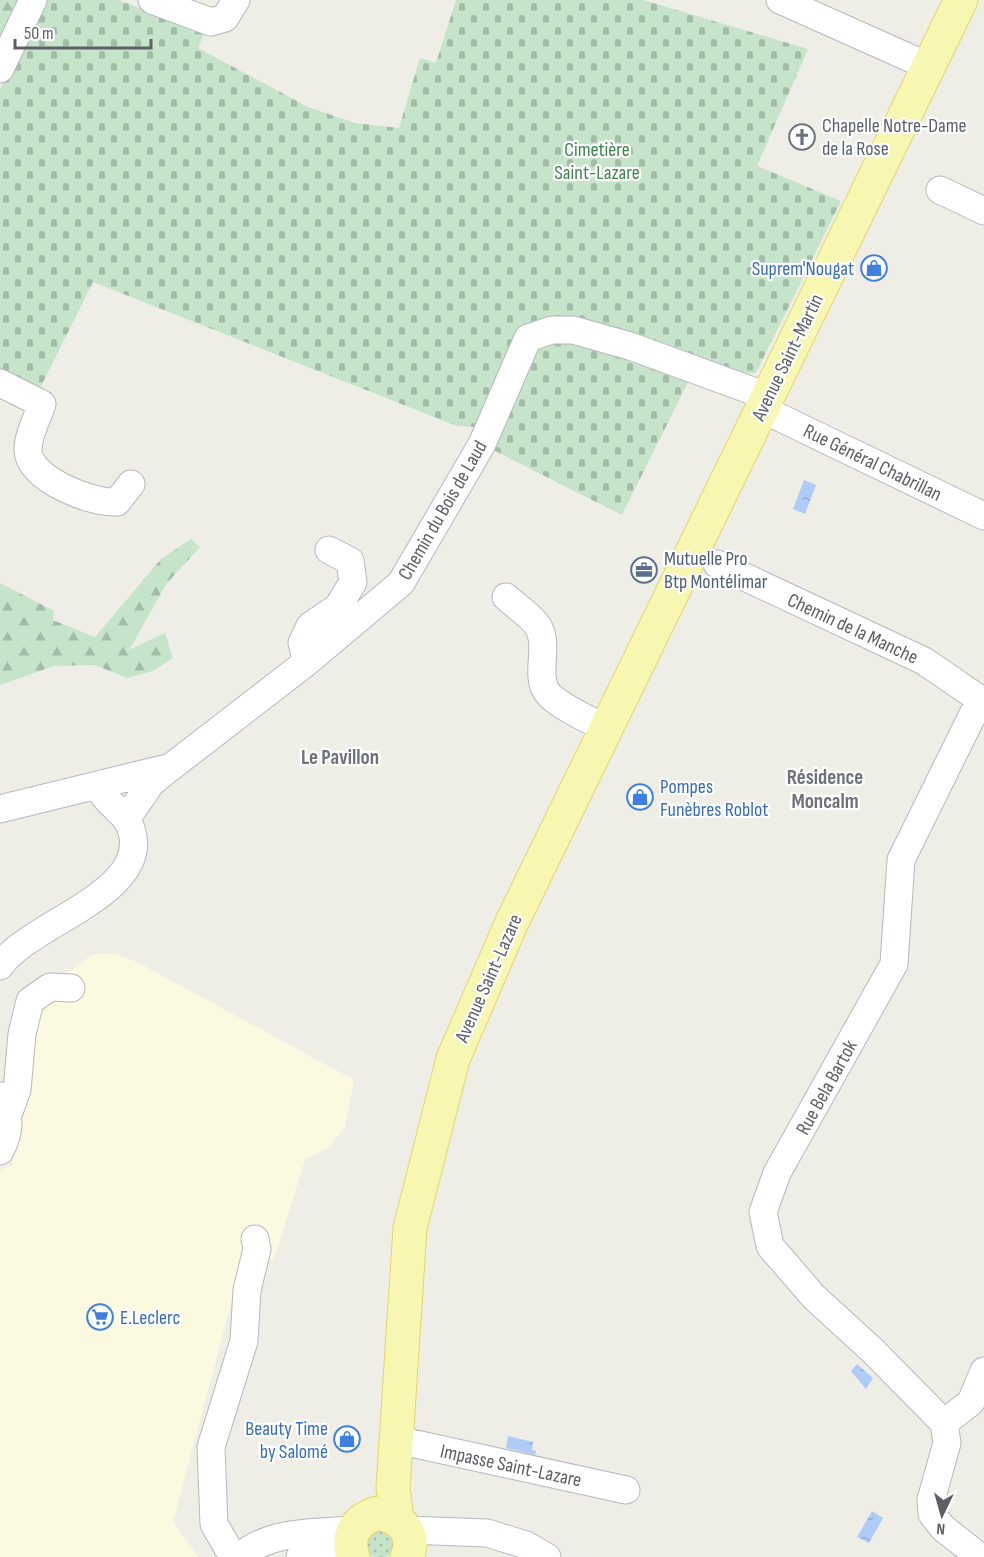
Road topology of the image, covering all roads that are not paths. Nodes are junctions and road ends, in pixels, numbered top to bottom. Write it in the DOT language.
graph roads {
  1 [pos="33,0"];
  2 [pos="152,0"];
  3 [pos="236,0"];
  4 [pos="780,0"];
  5 [pos="961,0"];
  6 [pos="930,67"];
  7 [pos="0,69"];
  8 [pos="940,190"];
  9 [pos="984,211"];
  10 [pos="0,383"];
  11 [pos="765,403"];
  12 [pos="131,484"];
  13 [pos="984,516"];
  14 [pos="329,550"];
  15 [pos="705,559"];
  16 [pos="506,597"];
  17 [pos="307,662"];
  18 [pos="982,701"];
  19 [pos="606,729"];
  20 [pos="171,767"];
  21 [pos="98,786"];
  22 [pos="0,809"];
  23 [pos="127,818"];
  24 [pos="1,961"];
  25 [pos="71,988"];
  26 [pos="5,1103"];
  27 [pos="0,1152"];
  28 [pos="255,1239"];
  29 [pos="984,1371"];
  30 [pos="944,1423"];
  31 [pos="397,1436"];
  32 [pos="626,1490"];
  33 [pos="214,1524"];
  34 [pos="381,1539"];
  35 [pos="250,1549"];
  36 [pos="232,1557"];
  37 [pos="300,1557"];
  38 [pos="521,1557"];
  39 [pos="548,1557"];
  40 [pos="980,1557"];
  1 -- 7 [label="street"];
  2 -- 3 [label="street"];
  4 -- 6 [label="street"];
  5 -- 6 [label="main road, Avenue Saint-Martin"];
  6 -- 11 [label="main road, Avenue Saint-Martin"];
  8 -- 9 [label="street"];
  10 -- 12 [label="street"];
  11 -- 13 [label="street, Rue Général Chabrillan"];
  11 -- 15 [label="main road, Avenue Saint-Martin"];
  11 -- 17 [label="street, Chemin du Bois de Laud"];
  14 -- 17 [label="street"];
  15 -- 18 [label="street, Chemin de la Manche"];
  15 -- 19 [label="main road, Avenue Saint-Lazare"];
  16 -- 19 [label="street"];
  17 -- 20 [label="street, Chemin du Bois de Laud"];
  18 -- 30 [label="street, Rue Bela Bartok"];
  19 -- 31 [label="main road, Avenue Saint-Lazare"];
  20 -- 21 [label="street, Chemin du Bois de Laud"];
  20 -- 23 [label="street"];
  21 -- 22 [label="street, Chemin du Bois de Laud"];
  21 -- 23 [label="street"];
  23 -- 24 [label="street"];
  25 -- 26 [label="street"];
  26 -- 27 [label="street"];
  28 -- 33 [label="street"];
  29 -- 30 [label="street"];
  30 -- 40 [label="street"];
  31 -- 32 [label="street, Impasse Saint-Lazare"];
  31 -- 34 [label="main road, Avenue Saint-Lazare"];
  33 -- 35 [label="street"];
  33 -- 36 [label="street"];
  34 -- 35 [label="street"];
  34 -- 37 [label="street"];
  34 -- 38 [label="street"];
  34 -- 39 [label="street"];
}
